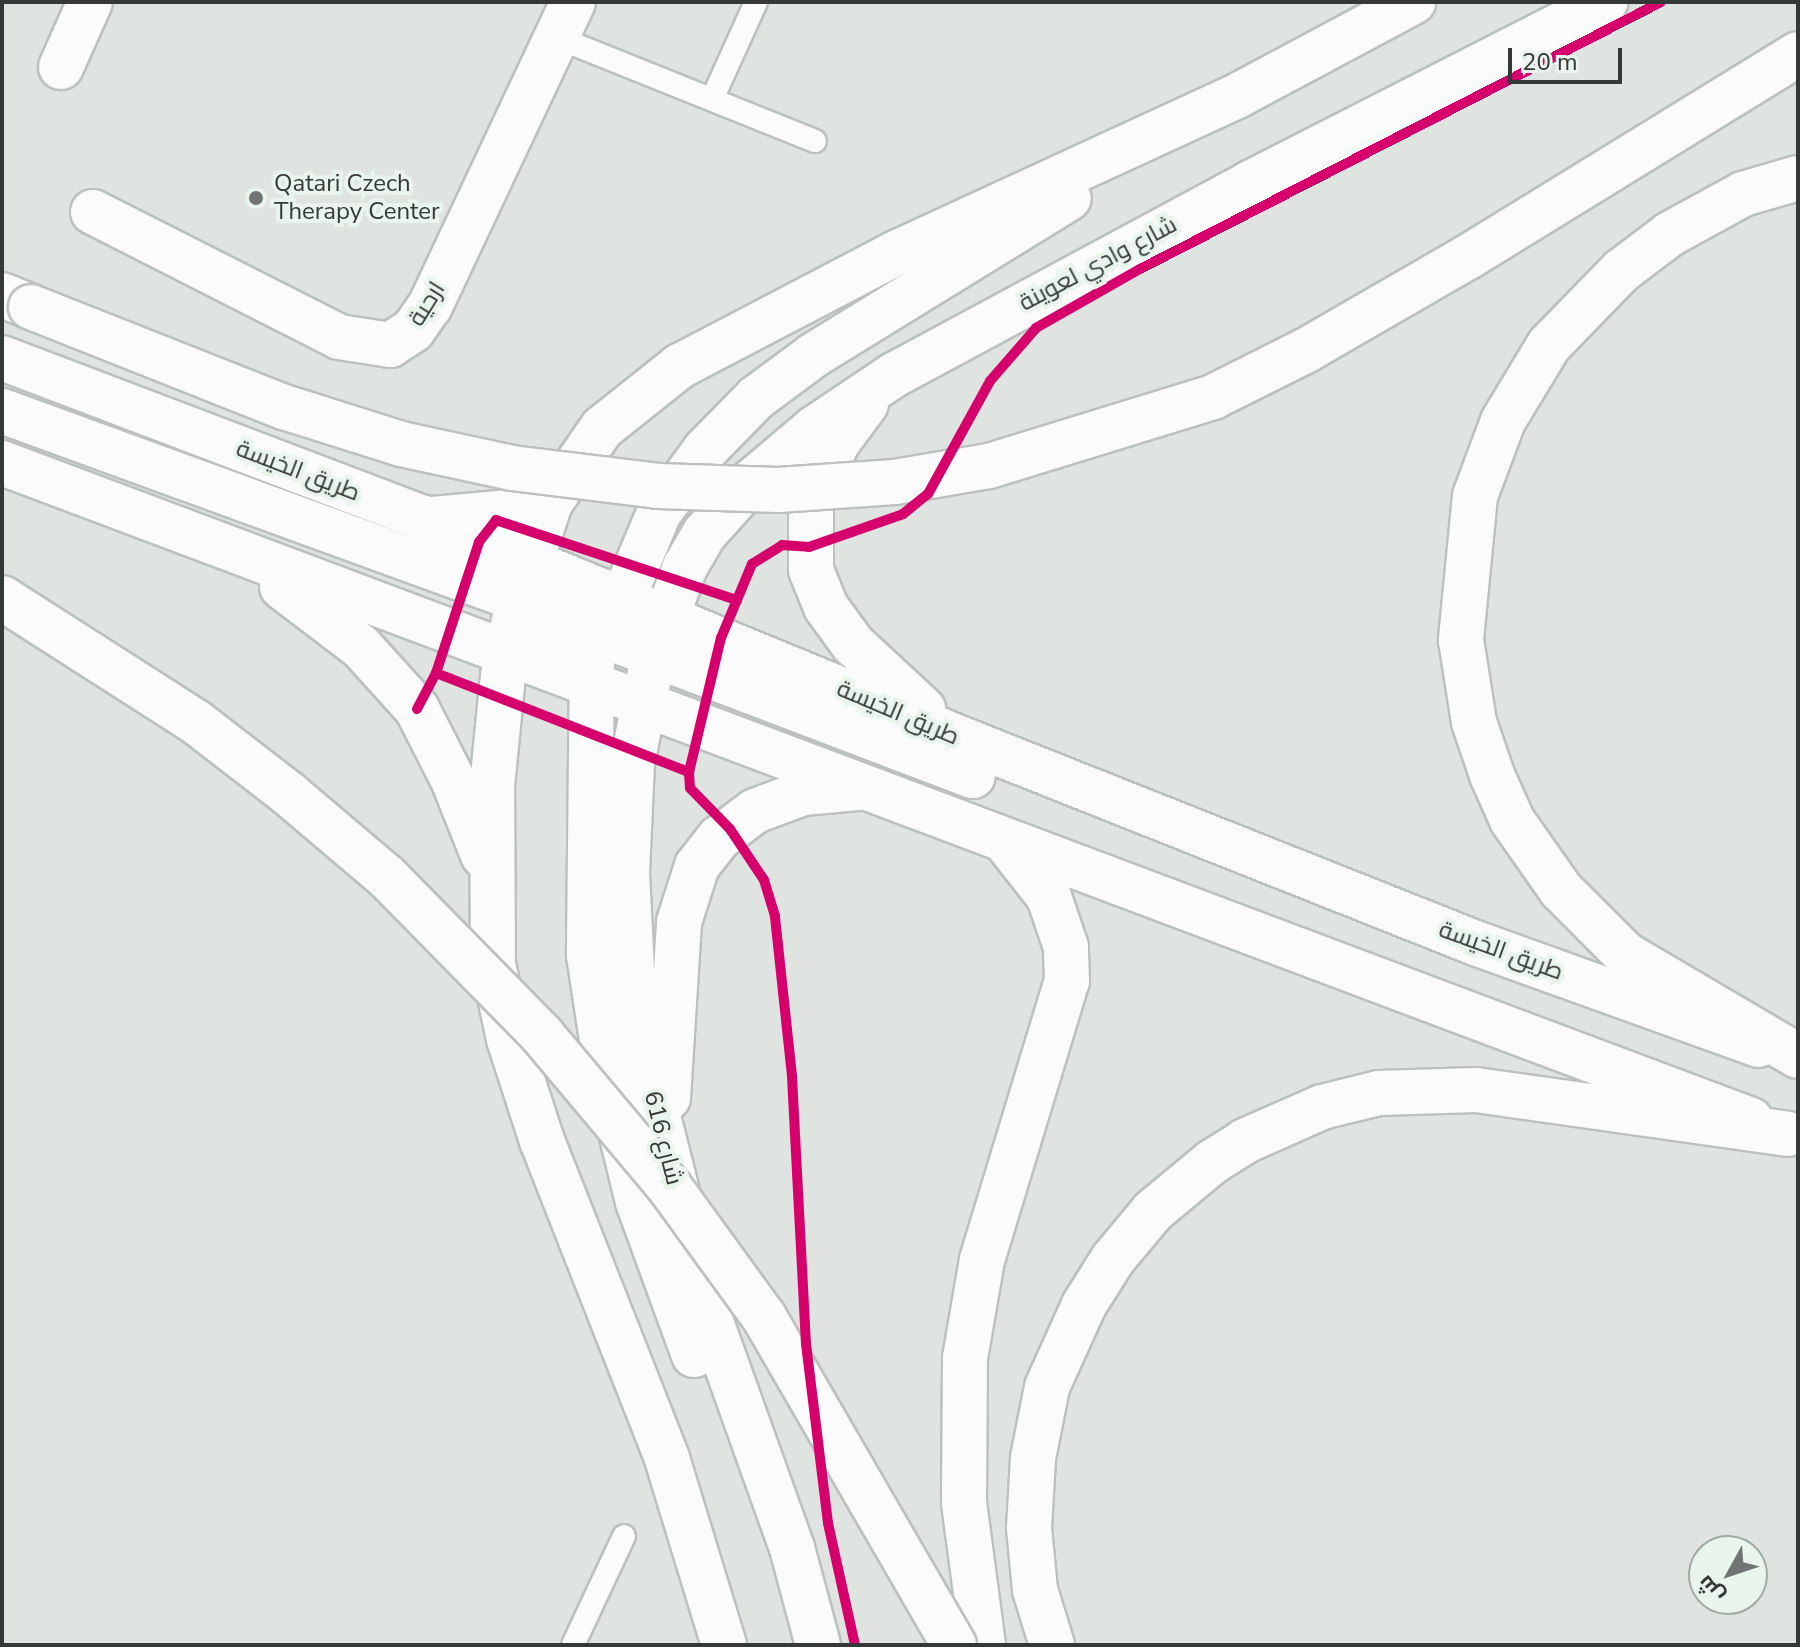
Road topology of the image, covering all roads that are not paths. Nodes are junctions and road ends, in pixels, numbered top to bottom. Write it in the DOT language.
graph roads {
  1 [pos="90,2"];
  2 [pos="756,2"];
  3 [pos="1413,2"];
  4 [pos="1606,2"];
  5 [pos="564,20"];
  6 [pos="1798,54"];
  7 [pos="61,67"];
  8 [pos="1237,96"];
  9 [pos="713,97"];
  10 [pos="815,141"];
  11 [pos="1798,178"];
  12 [pos="93,212"];
  13 [pos="16,301"];
  14 [pos="2,358"];
  15 [pos="885,382"];
  16 [pos="2,411"];
  17 [pos="2,463"];
  18 [pos="561,481"];
  19 [pos="424,518"];
  20 [pos="235,553"];
  21 [pos="523,582"];
  22 [pos="2,598"];
  23 [pos="600,623"];
  24 [pos="660,634"];
  25 [pos="508,652"];
  26 [pos="594,685"];
  27 [pos="641,702"];
  28 [pos="959,738"];
  29 [pos="865,787"];
  30 [pos="1006,842"];
  31 [pos="1241,850"];
  32 [pos="490,875"];
  33 [pos="1798,1058"];
  34 [pos="1793,1136"];
  35 [pos="665,1148"];
  36 [pos="624,1536"];
  37 [pos="792,1548"];
  38 [pos="573,1645"];
  39 [pos="724,1645"];
  40 [pos="818,1645"];
  41 [pos="954,1645"];
  42 [pos="983,1645"];
  43 [pos="1052,1645"];
  1 -- 7 [label="main road"];
  2 -- 9 [label="lane"];
  3 -- 8 [label="main road"];
  4 -- 15 [label="main road, شارع وادي لعوينة"];
  5 -- 9 [label="lane"];
  5 -- 12 [label="main road, ارحية"];
  6 -- 13 [label="main road, bridge"];
  8 -- 18 [label="main road"];
  8 -- 23 [label="main road"];
  9 -- 10 [label="lane"];
  11 -- 33 [label="main road"];
  14 -- 19 [label="main road, طريق الخيسة"];
  15 -- 24 [label="main road, شارع وادي لعوينة"];
  15 -- 28 [label="main road"];
  16 -- 21 [label="main road"];
  17 -- 20 [label="main road"];
  18 -- 19 [label="main road"];
  18 -- 21 [label="main road"];
  19 -- 21 [label="main road, طريق الخيسة"];
  20 -- 25 [label="main road"];
  20 -- 32 [label="main road"];
  21 -- 23 [label="main road"];
  21 -- 25 [label="main road"];
  22 -- 41 [label="main road, bridge"];
  23 -- 24 [label="main road"];
  23 -- 25 [label="main road"];
  23 -- 26 [label="main road"];
  23 -- 27 [label="main road"];
  24 -- 27 [label="main road, شارع 616"];
  24 -- 28 [label="main road, طريق الخيسة"];
  24 -- 31 [label="main road"];
  25 -- 26 [label="main road"];
  25 -- 32 [label="main road"];
  26 -- 27 [label="main road"];
  26 -- 37 [label="main road"];
  27 -- 29 [label="main road"];
  27 -- 35 [label="main road, شارع 616"];
  28 -- 31 [label="main road, طريق الخيسة"];
  29 -- 30 [label="main road"];
  29 -- 35 [label="main road"];
  30 -- 34 [label="main road"];
  30 -- 42 [label="main road"];
  31 -- 33 [label="main road, طريق الخيسة"];
  32 -- 39 [label="main road"];
  34 -- 43 [label="main road"];
  35 -- 37 [label="main road, شارع 616"];
  36 -- 38 [label="lane"];
  37 -- 40 [label="main road, شارع 616"];
}
